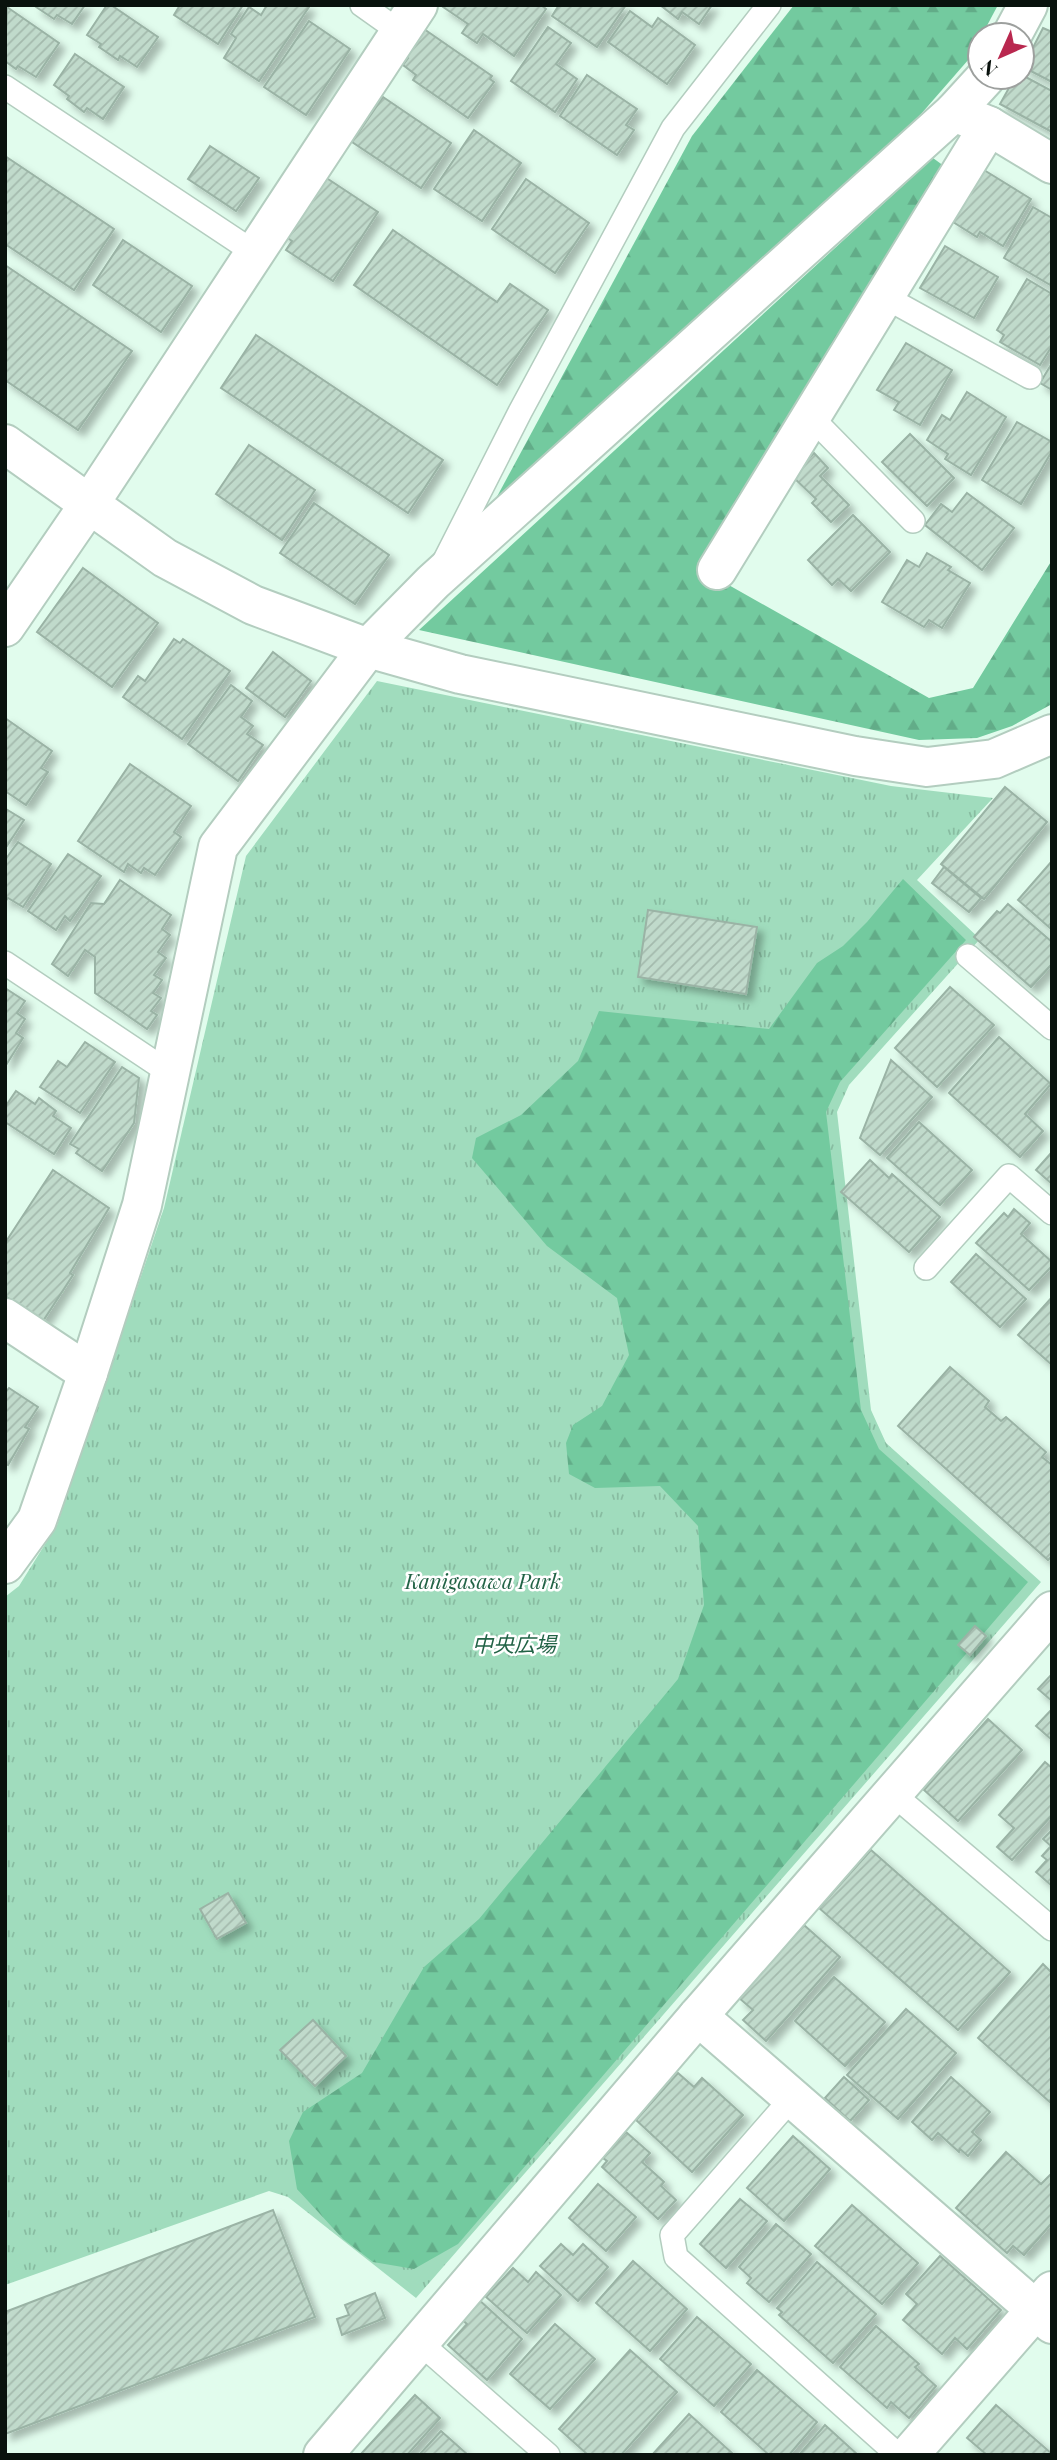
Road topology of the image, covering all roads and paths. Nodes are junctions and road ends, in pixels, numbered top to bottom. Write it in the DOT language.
graph roads {
  1 [pos="362,5"];
  2 [pos="768,5"];
  3 [pos="1028,5"];
  4 [pos="409,19"];
  5 [pos="1019,21"];
  6 [pos="5,87"];
  7 [pos="973,91"];
  8 [pos="954,112"];
  9 [pos="989,126"];
  10 [pos="1052,164"];
  11 [pos="255,253"];
  12 [pos="885,297"];
  13 [pos="1030,377"];
  14 [pos="811,416"];
  15 [pos="5,444"];
  16 [pos="90,503"];
  17 [pos="913,521"];
  18 [pos="717,570"];
  19 [pos="433,582"];
  20 [pos="5,627"];
  21 [pos="368,648"];
  22 [pos="1052,734"];
  23 [pos="968,956"];
  24 [pos="5,963"];
  25 [pos="1052,1028"];
  26 [pos="170,1073"];
  27 [pos="1052,1213"];
  28 [pos="926,1268"];
  29 [pos="5,1318"];
  30 [pos="88,1373"];
  31 [pos="5,1564"];
  32 [pos="1052,1611"];
  33 [pos="893,1794"];
  34 [pos="1052,1929"];
  35 [pos="698,2016"];
  36 [pos="792,2098"];
  37 [pos="1046,2308"];
  38 [pos="419,2342"];
  39 [pos="323,2455"];
  40 [pos="548,2455"];
  41 [pos="898,2455"];
  42 [pos="909,2455"];
  1 -- 4 [label="lane"];
  2 -- 19 [label="lane"];
  3 -- 5 [label="street"];
  4 -- 11 [label="street"];
  6 -- 11 [label="lane"];
  7 -- 8 [label="street"];
  8 -- 9 [label="street"];
  8 -- 19 [label="street"];
  9 -- 10 [label="street"];
  9 -- 12 [label="street"];
  11 -- 16 [label="street"];
  12 -- 13 [label="lane"];
  12 -- 14 [label="street"];
  14 -- 17 [label="lane"];
  14 -- 18 [label="street"];
  15 -- 16 [label="street"];
  16 -- 20 [label="street"];
  16 -- 21 [label="street"];
  19 -- 21 [label="street"];
  21 -- 22 [label="street"];
  21 -- 26 [label="street"];
  23 -- 25 [label="lane"];
  24 -- 26 [label="lane"];
  26 -- 30 [label="street"];
  27 -- 28 [label="lane"];
  29 -- 30 [label="street"];
  30 -- 31 [label="street"];
  32 -- 33 [label="street"];
  33 -- 34 [label="lane"];
  33 -- 35 [label="street"];
  35 -- 36 [label="street"];
  35 -- 38 [label="street"];
  36 -- 37 [label="street"];
  36 -- 41 [label="lane"];
  37 -- 42 [label="street"];
  38 -- 39 [label="street"];
  38 -- 40 [label="lane"];
}
